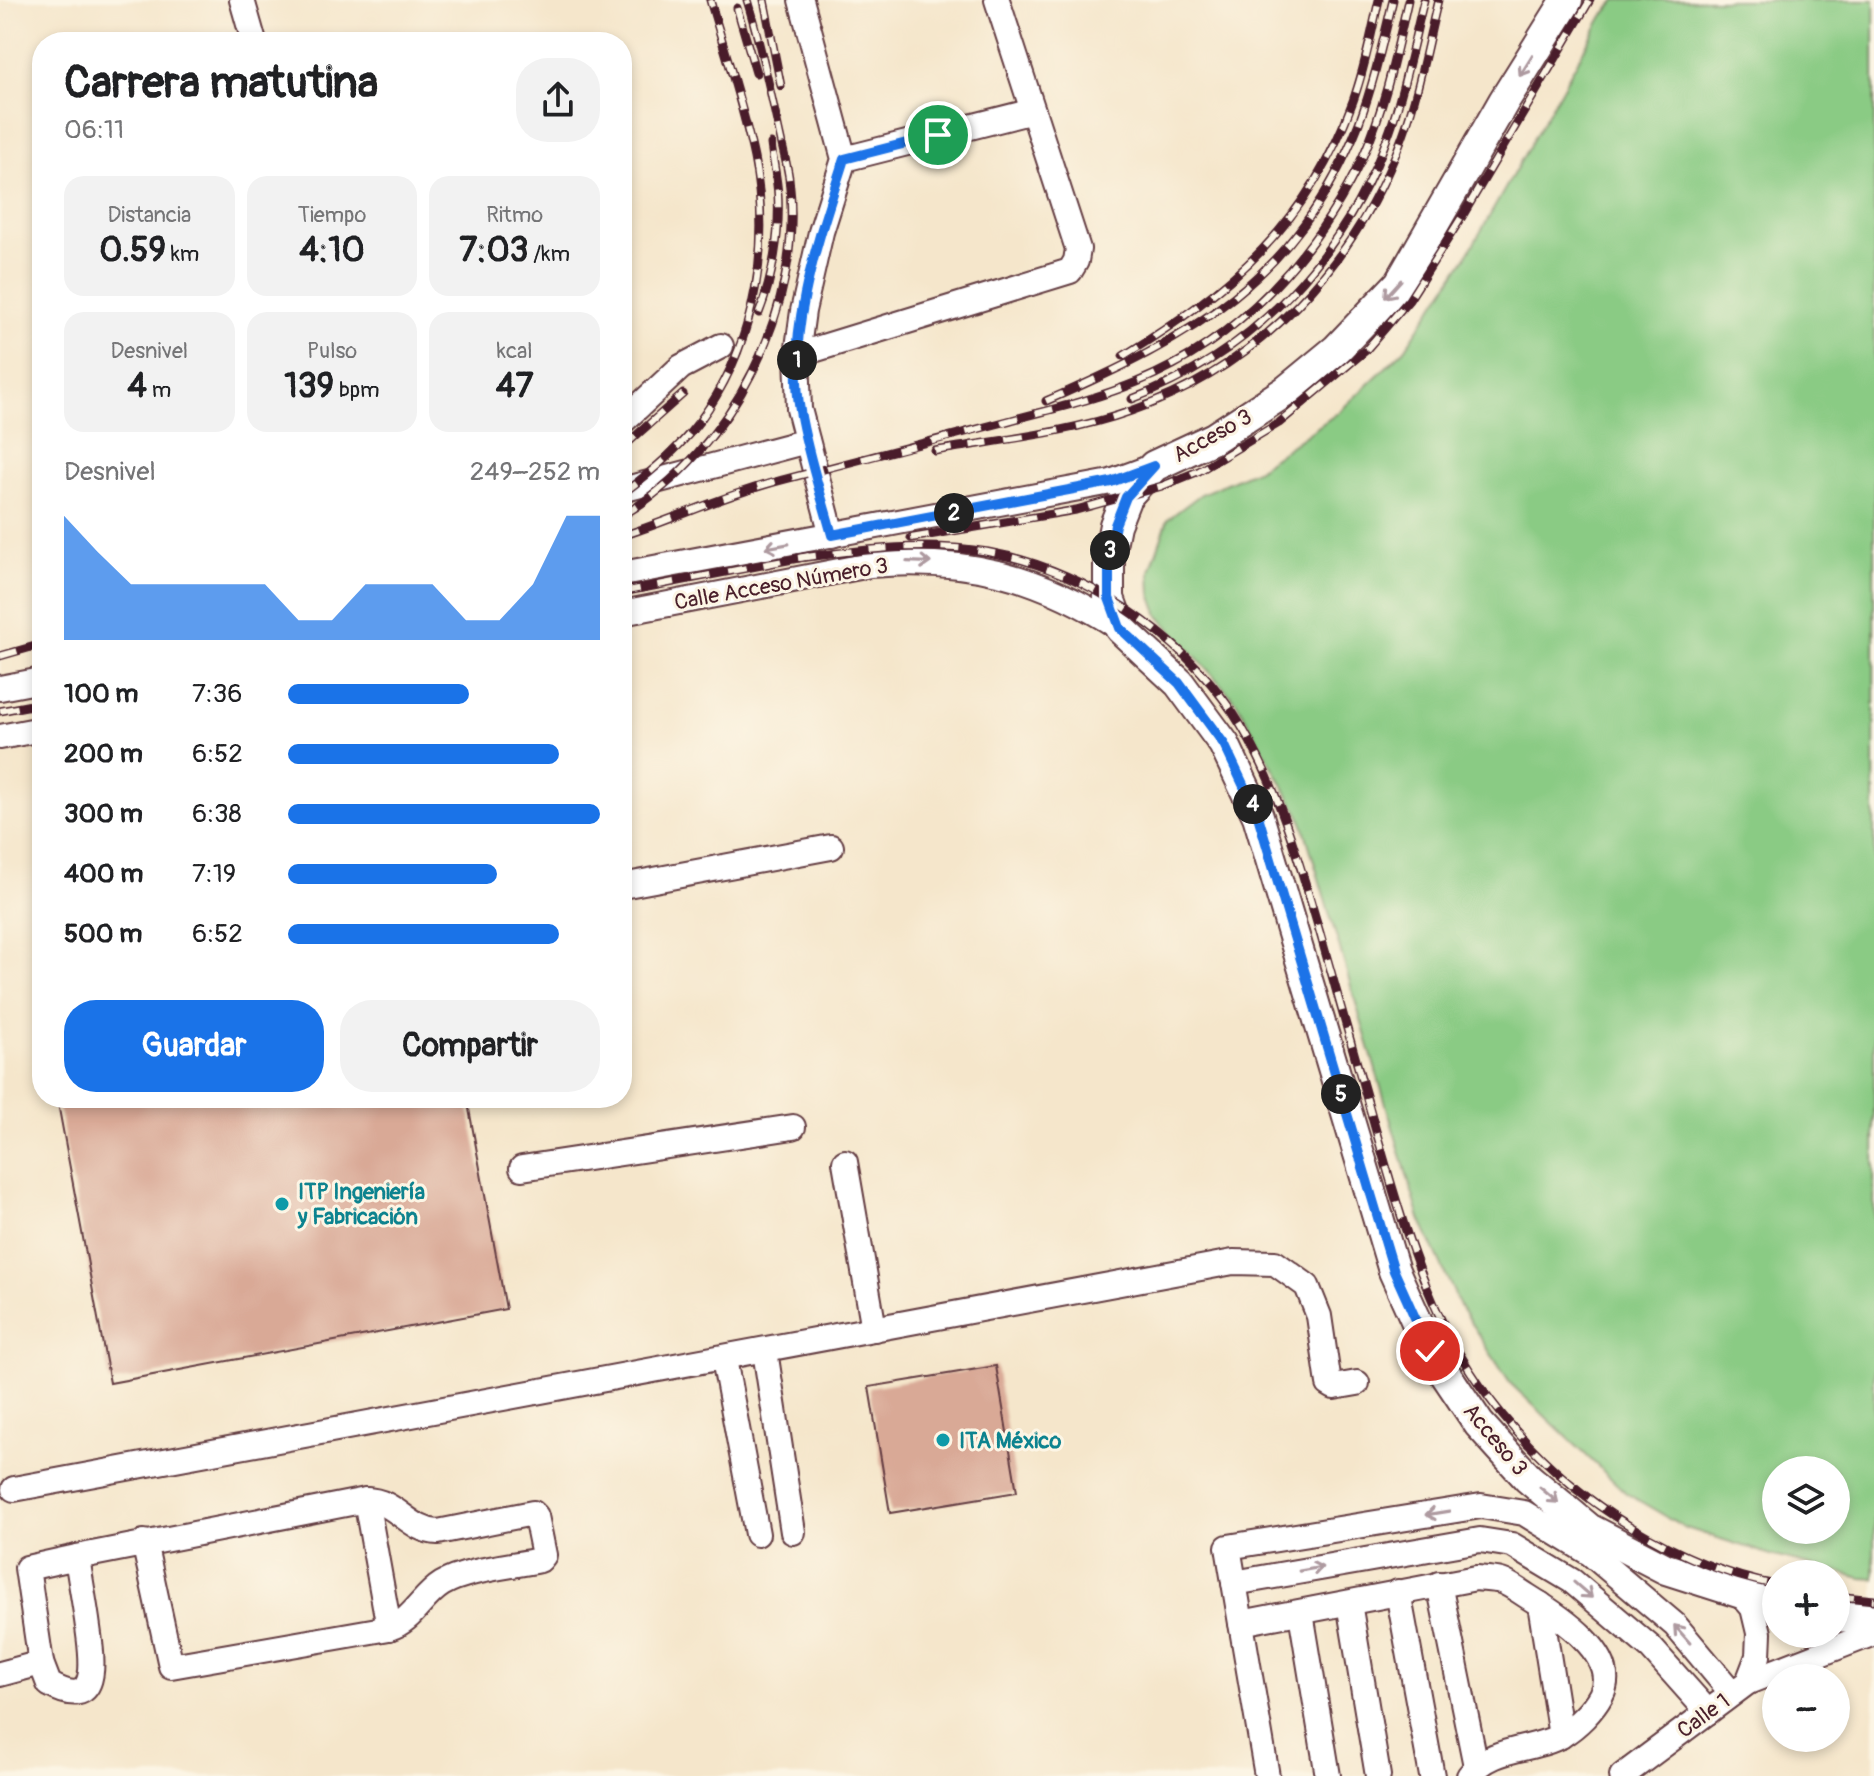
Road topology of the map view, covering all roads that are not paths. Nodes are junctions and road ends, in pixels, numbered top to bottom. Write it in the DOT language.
graph roads {
  1 [pos="242,0"];
  2 [pos="801,0"];
  3 [pos="997,0"];
  4 [pos="1567,0"];
  5 [pos="251,32"];
  6 [pos="1033,111"];
  7 [pos="844,159"];
  8 [pos="721,346"];
  9 [pos="797,355"];
  10 [pos="632,413"];
  11 [pos="807,441"];
  12 [pos="1154,466"];
  13 [pos="632,487"];
  14 [pos="832,535"];
  15 [pos="632,572"];
  16 [pos="632,611"];
  17 [pos="1120,628"];
  18 [pos="32,682"];
  19 [pos="0,688"];
  20 [pos="32,731"];
  21 [pos="0,737"];
  22 [pos="831,847"];
  23 [pos="632,884"];
  24 [pos="793,1127"];
  25 [pos="845,1162"];
  26 [pos="522,1168"];
  27 [pos="874,1329"];
  28 [pos="765,1351"];
  29 [pos="724,1359"];
  30 [pos="1357,1383"];
  31 [pos="14,1489"];
  32 [pos="366,1500"];
  33 [pos="793,1532"];
  34 [pos="757,1534"];
  35 [pos="144,1542"];
  36 [pos="77,1557"];
  37 [pos="1234,1583"];
  38 [pos="1439,1584"];
  39 [pos="1398,1592"];
  40 [pos="1741,1594"];
  41 [pos="1762,1600"];
  42 [pos="1349,1603"];
  43 [pos="1540,1604"];
  44 [pos="1301,1613"];
  45 [pos="1850,1617"];
  46 [pos="1874,1618"];
  47 [pos="1241,1623"];
  48 [pos="389,1628"];
  49 [pos="1874,1633"];
  50 [pos="41,1663"];
  51 [pos="0,1674"];
  52 [pos="1740,1688"];
  53 [pos="1708,1712"];
  54 [pos="1561,1736"];
  55 [pos="1473,1771"];
  56 [pos="1267,1776"];
  57 [pos="1328,1776"];
  58 [pos="1378,1776"];
  59 [pos="1432,1776"];
  60 [pos="1622,1776"];
  1 -- 5 [label="street"];
  2 -- 7 [label="street"];
  3 -- 6 [label="street"];
  4 -- 12 [label="main road, Acceso 3, one-way"];
  6 -- 7 [label="street"];
  6 -- 9 [label="street"];
  7 -- 9 [label="street"];
  8 -- 10 [label="street"];
  9 -- 11 [label="street"];
  11 -- 13 [label="street"];
  11 -- 14 [label="street"];
  12 -- 14 [label="street, Calle Acceso Número 3"];
  12 -- 17 [label="main road, Acceso 3"];
  14 -- 15 [label="street, Calle Acceso Número 3, one-way"];
  16 -- 17 [label="street, Calle Acceso Número 3, one-way"];
  17 -- 40 [label="main road, Acceso 3, one-way"];
  18 -- 19 [label="street"];
  20 -- 21 [label="street"];
  22 -- 23 [label="street"];
  24 -- 26 [label="street"];
  25 -- 27 [label="street"];
  27 -- 28 [label="street"];
  27 -- 30 [label="street"];
  28 -- 29 [label="street"];
  28 -- 33 [label="street"];
  29 -- 31 [label="street"];
  29 -- 34 [label="street"];
  32 -- 35 [label="street"];
  32 -- 48 [label="street"];
  32 -- 48 [label="street"];
  35 -- 36 [label="street"];
  35 -- 48 [label="street"];
  36 -- 50 [label="street"];
  36 -- 50 [label="street"];
  37 -- 47 [label="street"];
  52 -- 37 [label="street, one-way"];
  37 -- 53 [label="street, one-way"];
  38 -- 39 [label="street"];
  38 -- 43 [label="street"];
  38 -- 55 [label="street"];
  39 -- 42 [label="street"];
  39 -- 59 [label="street"];
  40 -- 41 [label="main road, Acceso 3"];
  40 -- 52 [label="street, Calle 1"];
  42 -- 44 [label="street"];
  42 -- 58 [label="street"];
  43 -- 54 [label="street"];
  43 -- 54 [label="street"];
  44 -- 47 [label="street"];
  44 -- 57 [label="street"];
  45 -- 46 [label="main road"];
  47 -- 56 [label="street"];
  49 -- 52 [label="street"];
  50 -- 51 [label="street"];
  52 -- 53 [label="street, Calle 1"];
  53 -- 60 [label="street, Calle 1"];
  54 -- 55 [label="street"];
}
